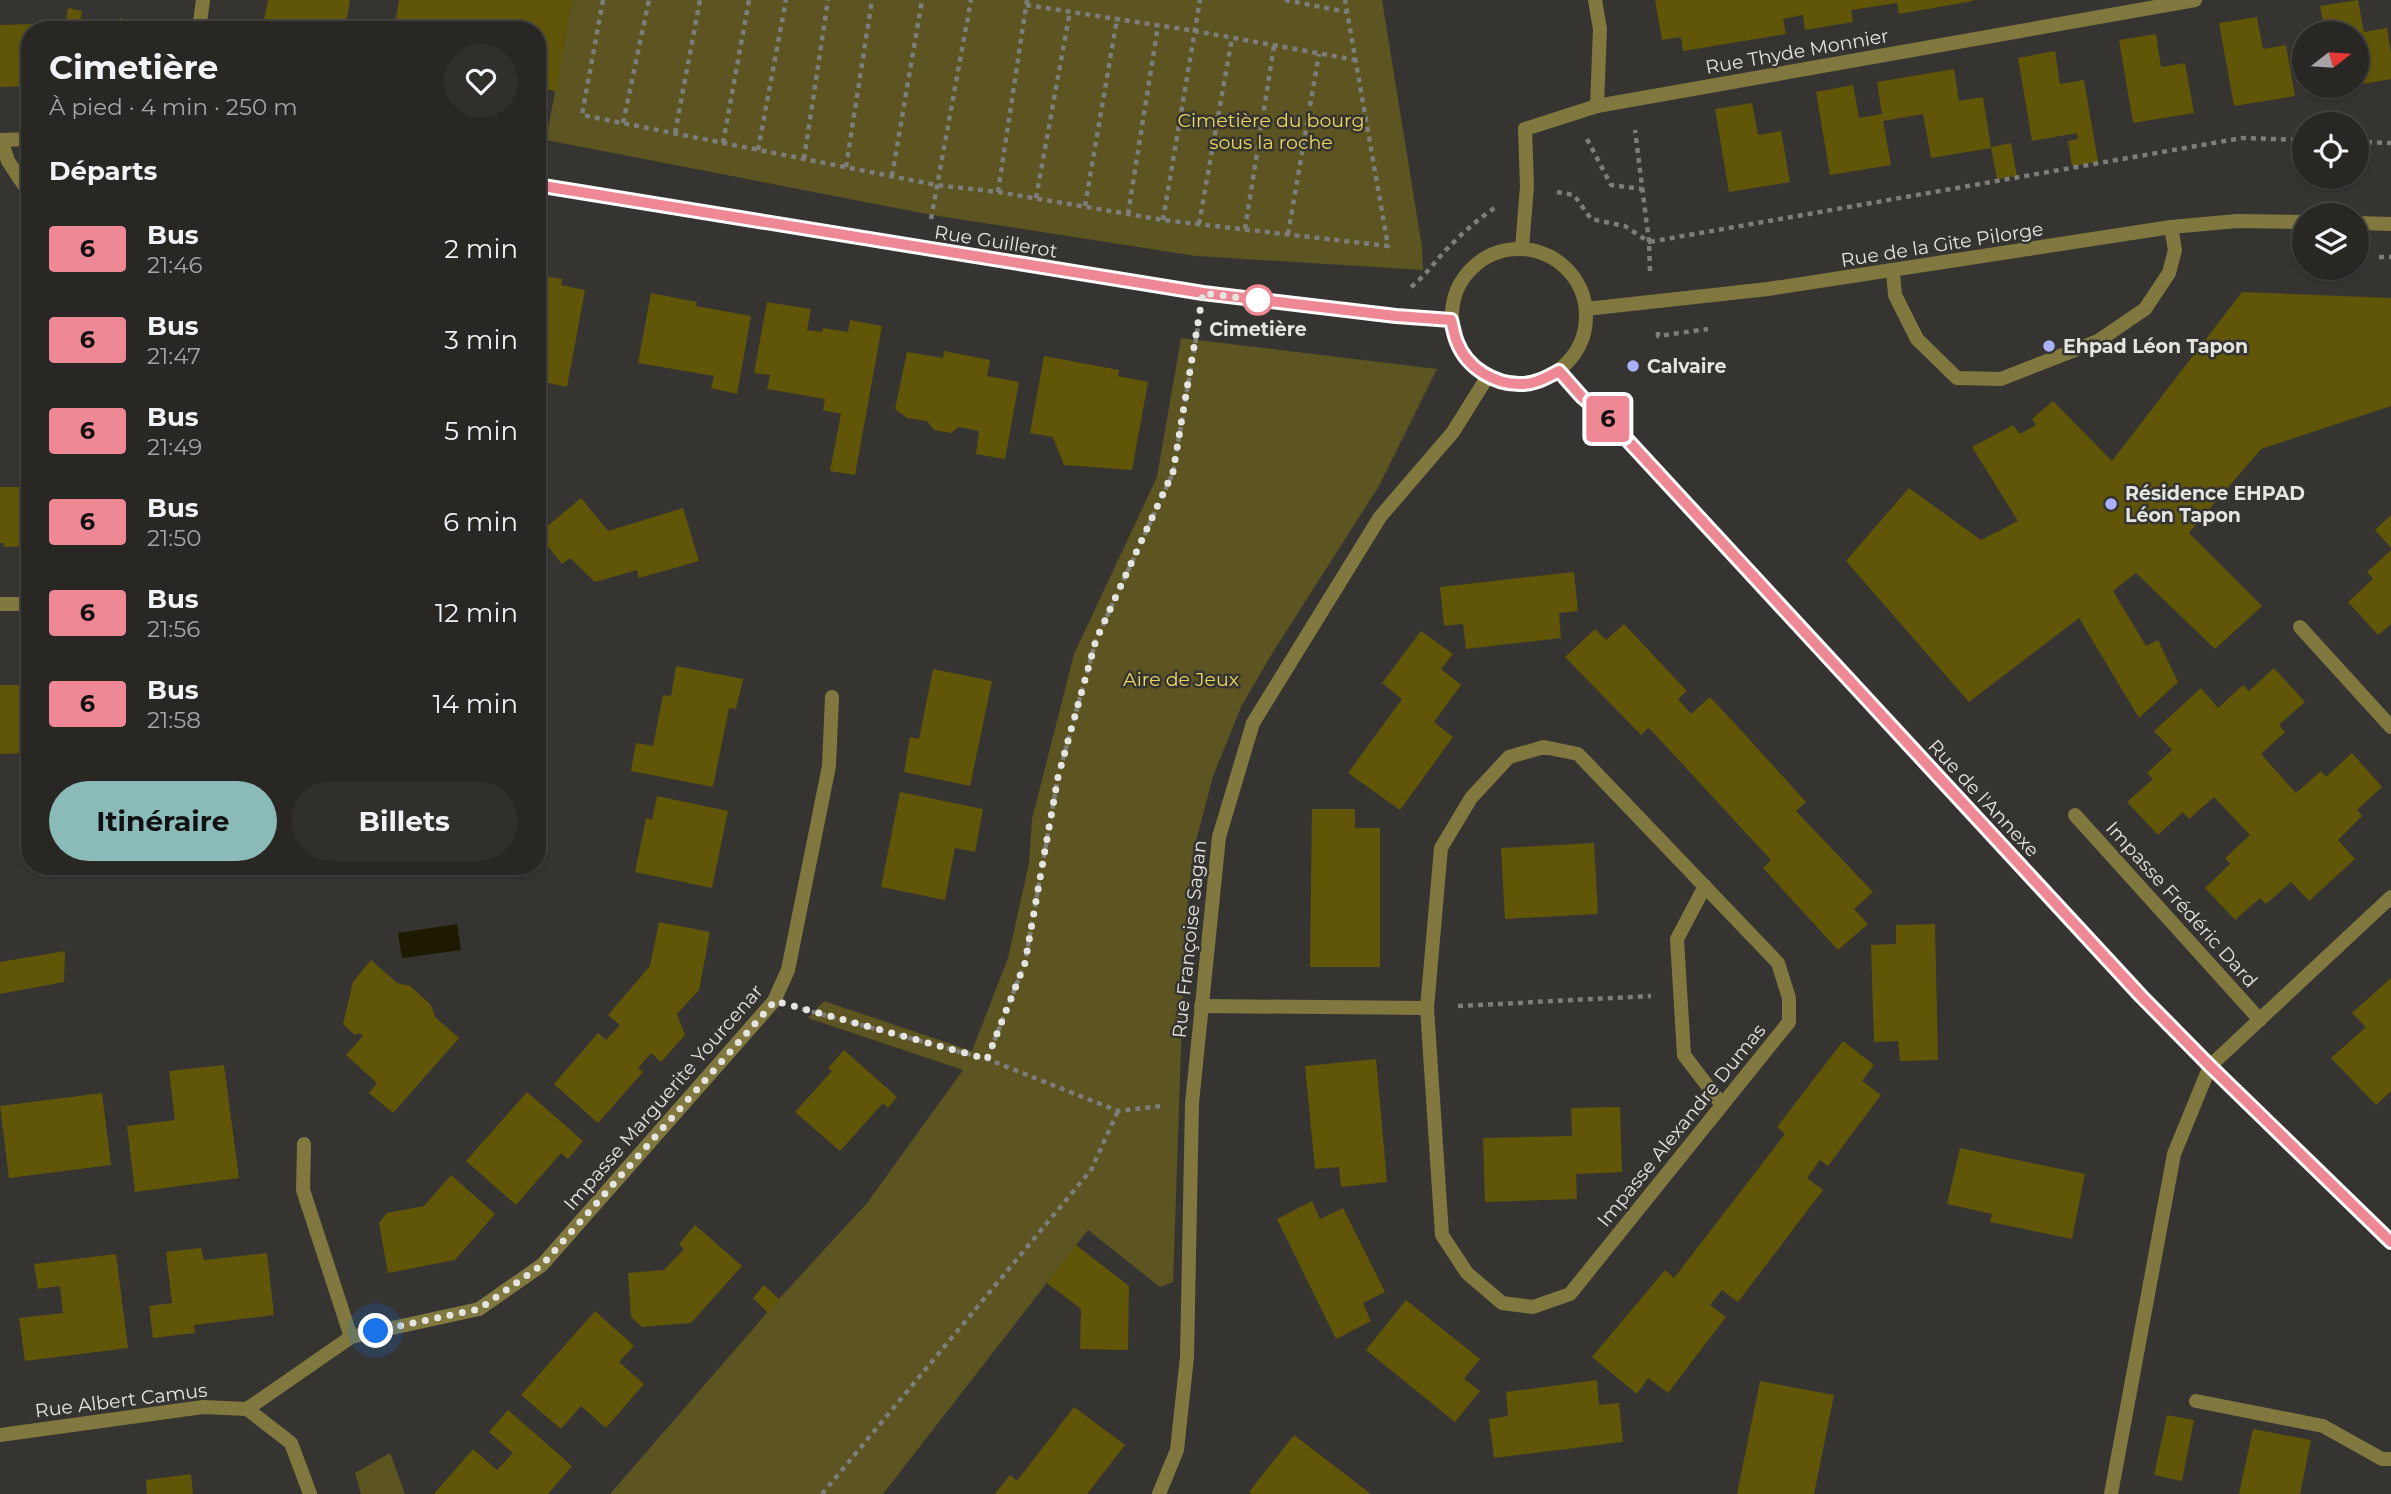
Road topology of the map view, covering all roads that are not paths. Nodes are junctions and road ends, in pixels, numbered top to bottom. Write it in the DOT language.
graph roads {
  1 [pos="203,0"];
  2 [pos="1595,0"];
  3 [pos="2195,0"];
  4 [pos="200,21"];
  5 [pos="1597,106"];
  6 [pos="21,139"];
  7 [pos="0,140"];
  8 [pos="21,180"];
  9 [pos="546,186"];
  10 [pos="2292,222"];
  11 [pos="2369,223"];
  12 [pos="2391,224"];
  13 [pos="2171,227"];
  14 [pos="1522,248"];
  15 [pos="1893,272"];
  16 [pos="1586,309"];
  17 [pos="1451,320"];
  18 [pos="1559,371"];
  19 [pos="1488,376"];
  20 [pos="0,604"];
  21 [pos="21,604"];
  22 [pos="2300,626"];
  23 [pos="832,697"];
  24 [pos="2391,727"];
  25 [pos="2075,814"];
  26 [pos="1705,887"];
  27 [pos="2391,897"];
  28 [pos="1201,1006"];
  29 [pos="1427,1008"];
  30 [pos="2260,1020"];
  31 [pos="2210,1066"];
  32 [pos="1722,1105"];
  33 [pos="304,1144"];
  34 [pos="2391,1242"];
  35 [pos="351,1337"];
  36 [pos="2196,1401"];
  37 [pos="247,1409"];
  38 [pos="0,1435"];
  39 [pos="2391,1459"];
  40 [pos="310,1494"];
  41 [pos="1159,1494"];
  42 [pos="2111,1494"];
  1 -- 4 [label="street"];
  2 -- 5 [label="street"];
  3 -- 5 [label="street, Rue Thyde Monnier"];
  5 -- 14 [label="street, Rue Thyde Monnier"];
  6 -- 7 [label="street"];
  7 -- 8 [label="street"];
  9 -- 17 [label="street, Rue Guillerot"];
  10 -- 13 [label="street, Rue de la Gite Pilorge"];
  11 -- 12 [label="street"];
  13 -- 15 [label="street, Rue de la Gite Pilorge"];
  13 -- 15 [label="street"];
  14 -- 16 [label="street"];
  14 -- 17 [label="street"];
  15 -- 16 [label="street, Rue de la Gite Pilorge"];
  16 -- 18 [label="street"];
  17 -- 19 [label="street"];
  18 -- 19 [label="street"];
  18 -- 31 [label="street, Rue de l'Annexe"];
  19 -- 28 [label="street, Rue Françoise Sagan"];
  20 -- 21 [label="street"];
  22 -- 24 [label="street"];
  23 -- 35 [label="street, Impasse Marguerite Yourcenar"];
  25 -- 30 [label="street, Impasse Frédéric Dard"];
  26 -- 29 [label="street, Impasse Alexandre Dumas"];
  26 -- 32 [label="street"];
  26 -- 32 [label="street, Impasse Alexandre Dumas"];
  27 -- 30 [label="street"];
  28 -- 29 [label="street"];
  28 -- 41 [label="street, Rue Françoise Sagan"];
  29 -- 32 [label="street, Impasse Alexandre Dumas"];
  30 -- 31 [label="street"];
  31 -- 34 [label="street, Rue de l'Annexe"];
  31 -- 42 [label="street"];
  33 -- 35 [label="street"];
  35 -- 37 [label="street, Impasse Marguerite Yourcenar"];
  36 -- 39 [label="street"];
  37 -- 38 [label="street, Rue Albert Camus"];
  37 -- 40 [label="street"];
}
